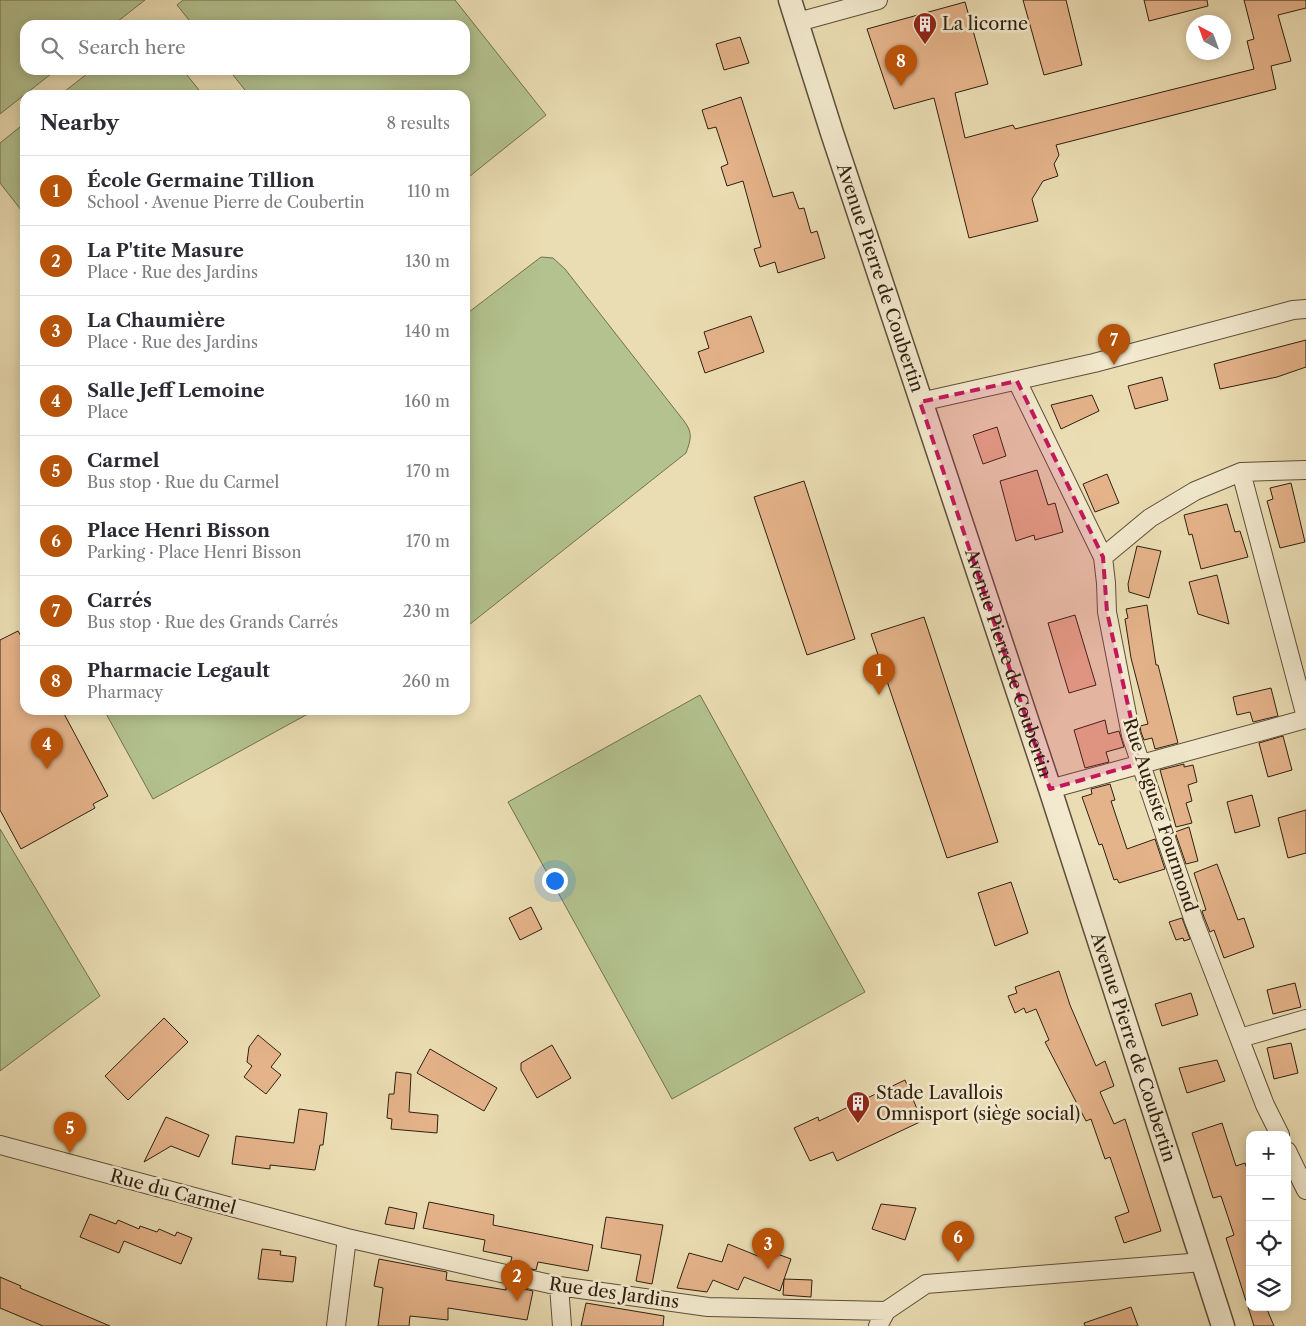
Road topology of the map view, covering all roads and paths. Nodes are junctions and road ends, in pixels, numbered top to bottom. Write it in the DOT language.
graph roads {
  1 [pos="790,0"];
  2 [pos="878,0"];
  3 [pos="798,22"];
  4 [pos="1306,309"];
  5 [pos="1017,381"];
  6 [pos="920,402"];
  7 [pos="1306,470"];
  8 [pos="1242,472"];
  9 [pos="1102,557"];
  10 [pos="1306,718"];
  11 [pos="1141,763"];
  12 [pos="1050,789"];
  13 [pos="1306,1019"];
  14 [pos="1240,1038"];
  15 [pos="1278,1131"];
  16 [pos="0,1145"];
  17 [pos="1291,1158"];
  18 [pos="1306,1190"];
  19 [pos="347,1238"];
  20 [pos="1203,1262"];
  21 [pos="559,1286"];
  22 [pos="882,1318"];
  23 [pos="336,1326"];
  24 [pos="562,1326"];
  25 [pos="1223,1326"];
  1 -- 3 [label="street, Avenue Pierre de Coubertin"];
  2 -- 3 [label="street"];
  3 -- 6 [label="street, Avenue Pierre de Coubertin"];
  4 -- 5 [label="street"];
  5 -- 6 [label="street"];
  5 -- 9 [label="street, Rue Auguste Fourmond"];
  6 -- 12 [label="street, Avenue Pierre de Coubertin"];
  7 -- 8 [label="street"];
  8 -- 9 [label="street"];
  8 -- 10 [label="street"];
  9 -- 11 [label="street, Rue Auguste Fourmond"];
  10 -- 11 [label="street"];
  11 -- 12 [label="street"];
  11 -- 14 [label="street, Rue Auguste Fourmond"];
  12 -- 20 [label="street, Avenue Pierre de Coubertin"];
  13 -- 14 [label="street"];
  14 -- 15 [label="street, Rue Auguste Fourmond"];
  16 -- 19 [label="street, Rue du Carmel"];
  17 -- 18 [label="street"];
  19 -- 21 [label="street, Rue des Jardins"];
  19 -- 23 [label="street"];
  20 -- 22 [label="street"];
  20 -- 25 [label="street, Avenue Pierre de Coubertin"];
  21 -- 22 [label="street, Rue des Jardins"];
  21 -- 24 [label="street"];
}
